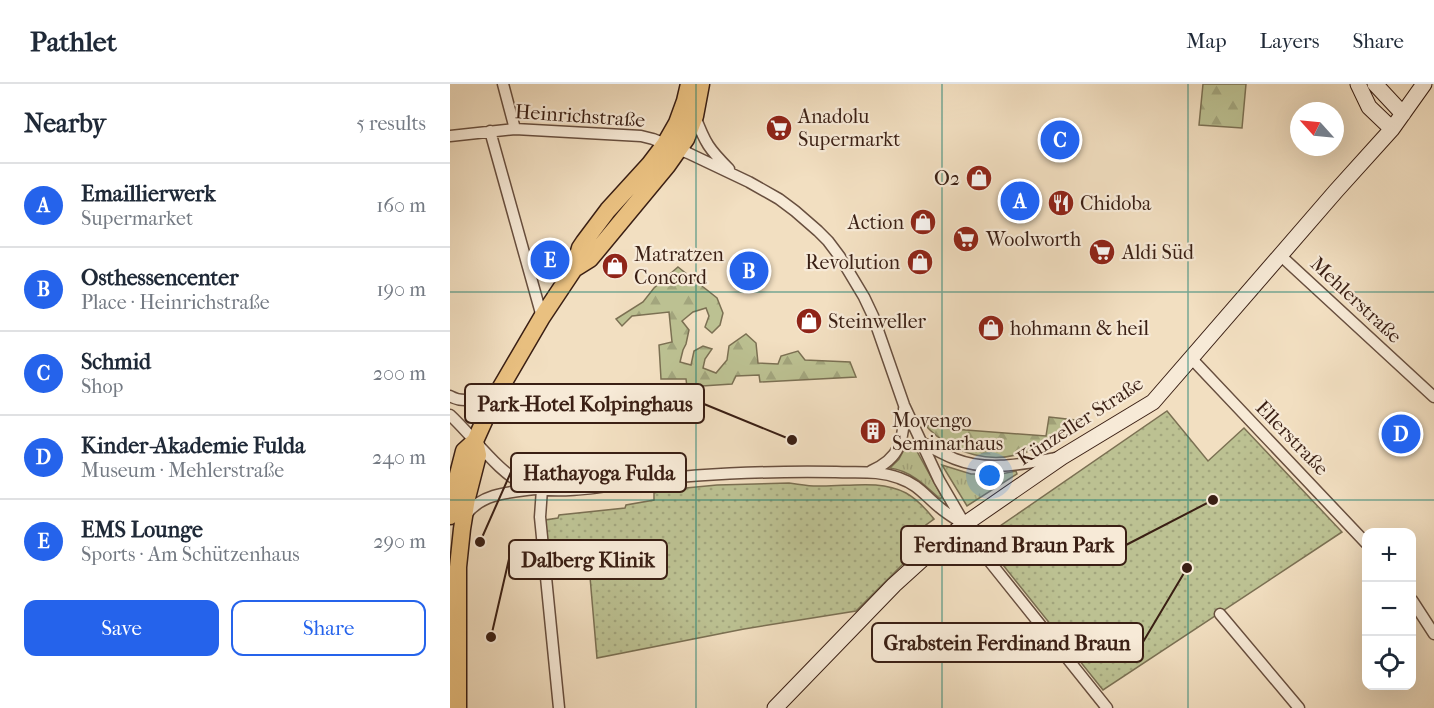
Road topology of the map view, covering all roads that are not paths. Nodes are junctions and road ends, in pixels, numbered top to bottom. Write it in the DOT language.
graph roads {
  1 [pos="503,84"];
  2 [pos="689,84"];
  3 [pos="701,84"];
  4 [pos="1358,84"];
  5 [pos="1375,84"];
  6 [pos="1424,84"];
  7 [pos="1403,114"];
  8 [pos="695,116"];
  9 [pos="515,129"];
  10 [pos="1392,129"];
  11 [pos="490,131"];
  12 [pos="450,136"];
  13 [pos="672,147"];
  14 [pos="736,175"];
  15 [pos="1280,255"];
  16 [pos="542,317"];
  17 [pos="1191,358"];
  18 [pos="501,388"];
  19 [pos="450,396"];
  20 [pos="1434,397"];
  21 [pos="904,405"];
  22 [pos="450,415"];
  23 [pos="476,441"];
  24 [pos="921,441"];
  25 [pos="1062,457"];
  26 [pos="871,471"];
  27 [pos="542,489"];
  28 [pos="454,511"];
  29 [pos="965,524"];
  30 [pos="1362,539"];
  31 [pos="1416,606"];
  32 [pos="1220,614"];
  33 [pos="1434,634"];
  34 [pos="454,665"];
  35 [pos="458,708"];
  36 [pos="559,708"];
  37 [pos="775,708"];
  38 [pos="1107,708"];
  39 [pos="1299,708"];
  1 -- 9 [label="street"];
  2 -- 13 [label="main road"];
  3 -- 8 [label="main road"];
  4 -- 10 [label="main road"];
  5 -- 7 [label="main road"];
  6 -- 7 [label="main road, Künzeller Straße"];
  7 -- 10 [label="main road, Künzeller Straße"];
  8 -- 13 [label="main road"];
  8 -- 14 [label="street, Heinrichstraße"];
  9 -- 11 [label="street, Heinrichstraße"];
  9 -- 13 [label="street, Heinrichstraße"];
  10 -- 15 [label="main road, Künzeller Straße"];
  11 -- 12 [label="street, Heinrichstraße"];
  11 -- 16 [label="street"];
  13 -- 14 [label="street, Heinrichstraße"];
  13 -- 16 [label="main road"];
  14 -- 21 [label="street, Heinrichstraße"];
  15 -- 17 [label="main road, Künzeller Straße"];
  15 -- 20 [label="street, Mehlerstraße"];
  16 -- 18 [label="main road"];
  17 -- 25 [label="main road, Künzeller Straße"];
  17 -- 30 [label="street, Ellerstraße"];
  18 -- 19 [label="street"];
  18 -- 23 [label="main road"];
  21 -- 24 [label="street, Heinrichstraße"];
  21 -- 26 [label="street"];
  22 -- 23 [label="street"];
  23 -- 27 [label="street"];
  23 -- 28 [label="main road"];
  24 -- 25 [label="street"];
  24 -- 29 [label="street, Heinrichstraße"];
  25 -- 29 [label="main road, Künzeller Straße"];
  26 -- 27 [label="street"];
  26 -- 29 [label="street"];
  27 -- 28 [label="street"];
  27 -- 36 [label="street"];
  28 -- 34 [label="main road"];
  29 -- 37 [label="main road, Künzeller Straße"];
  29 -- 38 [label="street, Heinrichstraße"];
  31 -- 33 [label="street"];
  32 -- 39 [label="street"];
  34 -- 35 [label="main road"];
}
